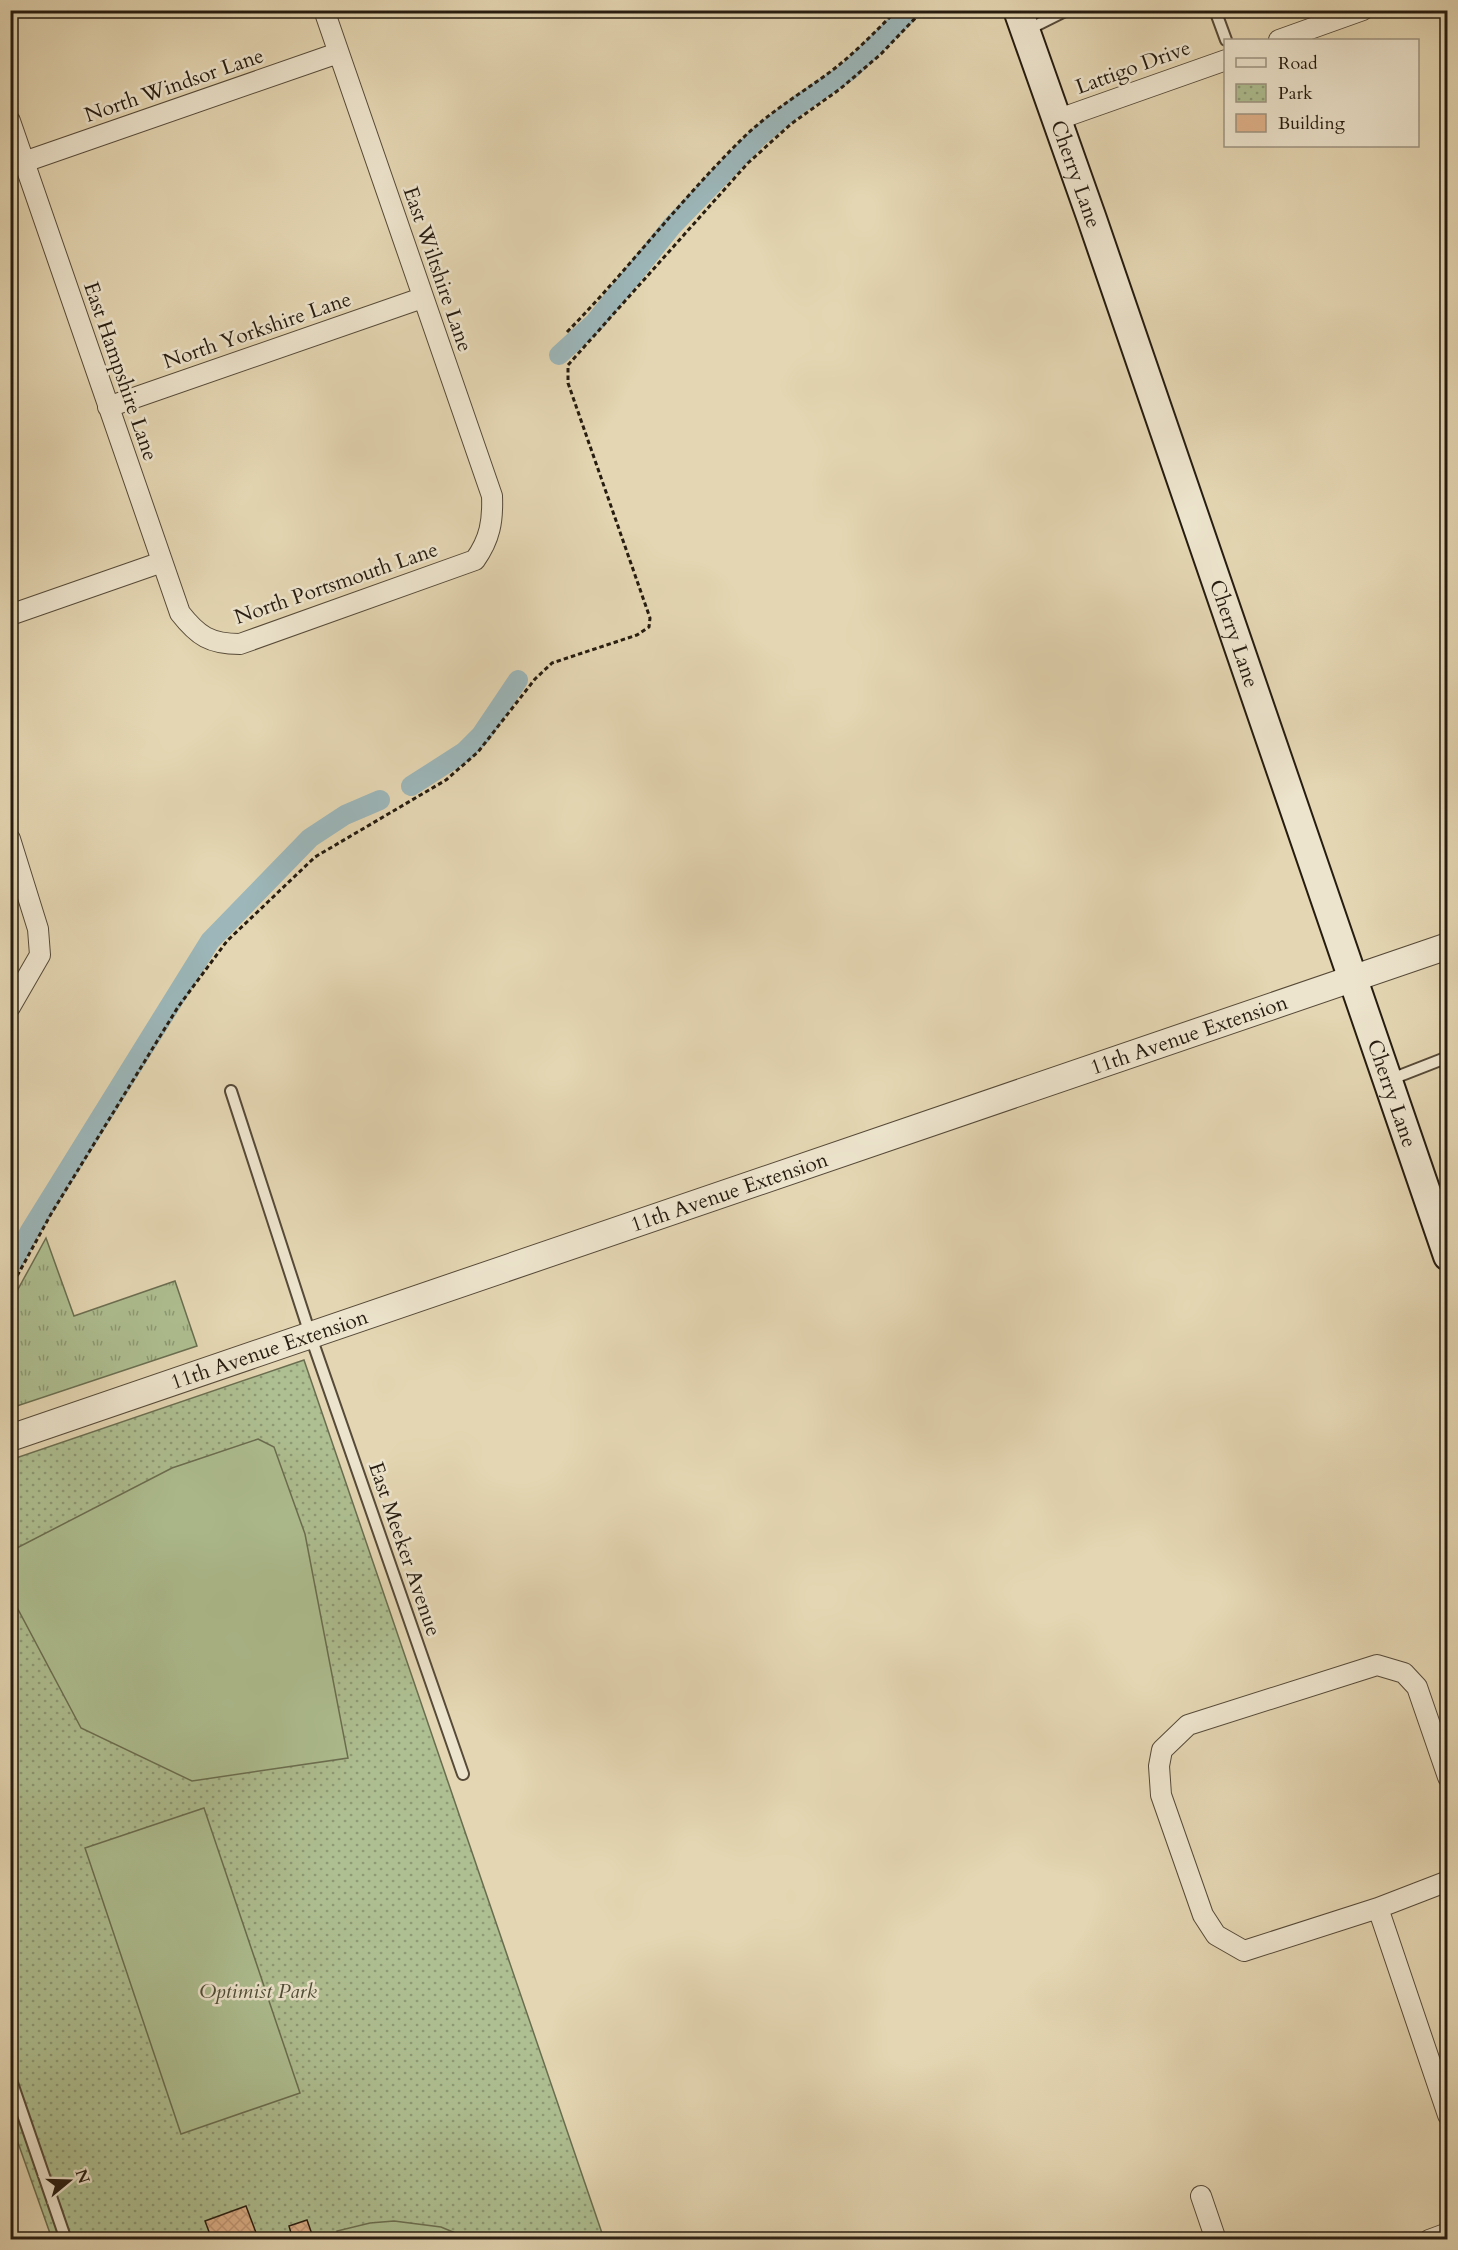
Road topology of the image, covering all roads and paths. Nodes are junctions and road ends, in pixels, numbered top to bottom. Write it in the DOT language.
graph roads {
  1 [pos="324,10"];
  2 [pos="897,10"];
  3 [pos="923,10"];
  4 [pos="1067,10"];
  5 [pos="1215,10"];
  6 [pos="1364,10"];
  7 [pos="1021,21"];
  8 [pos="1226,39"];
  9 [pos="1282,39"];
  10 [pos="338,53"];
  11 [pos="1224,61"];
  12 [pos="1056,120"];
  13 [pos="10,121"];
  14 [pos="24,162"];
  15 [pos="422,298"];
  16 [pos="567,332"];
  17 [pos="108,407"];
  18 [pos="485,545"];
  19 [pos="162,562"];
  20 [pos="10,615"];
  21 [pos="196,633"];
  22 [pos="10,839"];
  23 [pos="1448,946"];
  24 [pos="1351,979"];
  25 [pos="10,1007"];
  26 [pos="1448,1057"];
  27 [pos="1386,1081"];
  28 [pos="231,1091"];
  29 [pos="1448,1256"];
  30 [pos="10,1289"];
  31 [pos="311,1337"];
  32 [pos="10,1438"];
  33 [pos="463,1774"];
  34 [pos="1448,1777"];
  35 [pos="1448,1881"];
  36 [pos="1378,1908"];
  37 [pos="10,2077"];
  38 [pos="1448,2115"];
  39 [pos="1201,2196"];
  40 [pos="1448,2233"];
  41 [pos="66,2240"];
  42 [pos="1216,2240"];
  43 [pos="1429,2240"];
  1 -- 10 [label="street, East Wiltshire Lane"];
  2 -- 16 [label="path"];
  3 -- 30 [label="path"];
  4 -- 7 [label="lane"];
  5 -- 8 [label="lane"];
  6 -- 9 [label="street"];
  7 -- 12 [label="main road, Cherry Lane"];
  10 -- 14 [label="street, North Windsor Lane"];
  10 -- 15 [label="street, East Wiltshire Lane"];
  11 -- 12 [label="street, Lattigo Drive"];
  12 -- 24 [label="main road, Cherry Lane"];
  13 -- 14 [label="street, East Hampshire Lane"];
  14 -- 17 [label="street, East Hampshire Lane"];
  15 -- 17 [label="street, North Yorkshire Lane"];
  15 -- 18 [label="street, East Wiltshire Lane"];
  17 -- 19 [label="street, East Hampshire Lane"];
  18 -- 21 [label="street, North Portsmouth Lane"];
  19 -- 20 [label="street"];
  19 -- 21 [label="street, East Hampshire Lane"];
  22 -- 25 [label="street"];
  23 -- 24 [label="street, 11th Avenue Extension"];
  24 -- 27 [label="main road, Cherry Lane"];
  24 -- 31 [label="street, 11th Avenue Extension"];
  26 -- 27 [label="lane"];
  27 -- 29 [label="main road, Cherry Lane"];
  28 -- 31 [label="lane, East Meeker Avenue"];
  31 -- 32 [label="street, 11th Avenue Extension"];
  31 -- 33 [label="lane, East Meeker Avenue"];
  34 -- 36 [label="street"];
  35 -- 36 [label="street"];
  36 -- 38 [label="street"];
  37 -- 41 [label="lane"];
  39 -- 42 [label="street"];
  40 -- 43 [label="street"];
}
